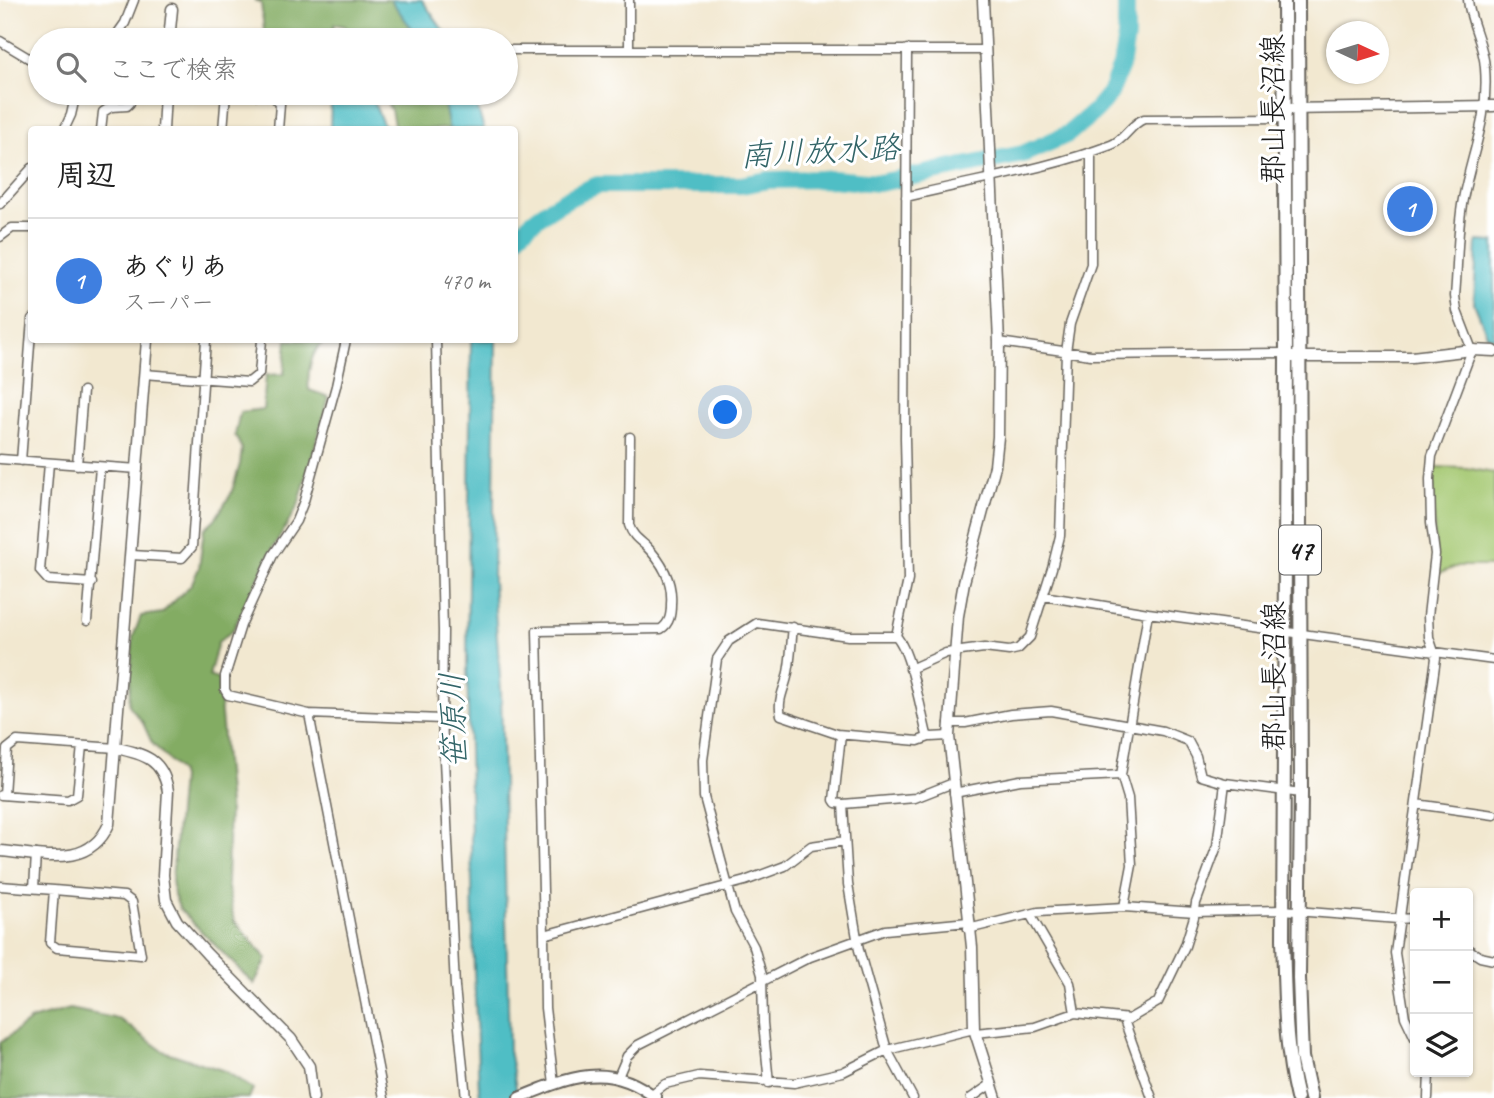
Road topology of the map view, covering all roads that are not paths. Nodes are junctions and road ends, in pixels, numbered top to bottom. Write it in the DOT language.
graph roads {
  1 [pos="134,0"];
  2 [pos="629,0"];
  3 [pos="984,0"];
  4 [pos="1284,0"];
  5 [pos="1298,0"];
  6 [pos="1468,0"];
  7 [pos="172,9"];
  8 [pos="121,28"];
  9 [pos="170,28"];
  10 [pos="0,41"];
  11 [pos="906,49"];
  12 [pos="518,50"];
  13 [pos="629,50"];
  14 [pos="986,50"];
  15 [pos="28,58"];
  16 [pos="73,105"];
  17 [pos="128,105"];
  18 [pos="164,105"];
  19 [pos="225,105"];
  20 [pos="280,105"];
  21 [pos="1489,106"];
  22 [pos="1300,109"];
  23 [pos="1286,113"];
  24 [pos="66,126"];
  25 [pos="101,126"];
  26 [pos="163,126"];
  27 [pos="223,126"];
  28 [pos="278,126"];
  29 [pos="1091,152"];
  30 [pos="28,175"];
  31 [pos="992,175"];
  32 [pos="906,197"];
  33 [pos="0,204"];
  34 [pos="28,228"];
  35 [pos="0,237"];
  36 [pos="999,342"];
  37 [pos="30,343"];
  38 [pos="147,343"];
  39 [pos="206,343"];
  40 [pos="262,343"];
  41 [pos="345,343"];
  42 [pos="436,343"];
  43 [pos="1472,350"];
  44 [pos="1494,351"];
  45 [pos="1066,352"];
  46 [pos="1286,355"];
  47 [pos="1300,357"];
  48 [pos="144,374"];
  49 [pos="203,379"];
  50 [pos="83,391"];
  51 [pos="630,437"];
  52 [pos="0,459"];
  53 [pos="21,461"];
  54 [pos="49,463"];
  55 [pos="77,465"];
  56 [pos="100,467"];
  57 [pos="138,469"];
  58 [pos="132,555"];
  59 [pos="92,583"];
  60 [pos="1043,596"];
  61 [pos="1148,613"];
  62 [pos="87,621"];
  63 [pos="793,627"];
  64 [pos="1286,631"];
  65 [pos="1299,632"];
  66 [pos="896,636"];
  67 [pos="1434,651"];
  68 [pos="954,652"];
  69 [pos="1494,660"];
  70 [pos="910,669"];
  71 [pos="309,715"];
  72 [pos="442,719"];
  73 [pos="949,723"];
  74 [pos="1129,724"];
  75 [pos="841,734"];
  76 [pos="948,736"];
  77 [pos="929,737"];
  78 [pos="82,746"];
  79 [pos="116,748"];
  80 [pos="1121,775"];
  81 [pos="1225,783"];
  82 [pos="953,788"];
  83 [pos="1285,790"];
  84 [pos="1301,793"];
  85 [pos="2,795"];
  86 [pos="844,804"];
  87 [pos="1416,804"];
  88 [pos="1494,815"];
  89 [pos="845,841"];
  90 [pos="0,851"];
  91 [pos="36,854"];
  92 [pos="727,885"];
  93 [pos="0,886"];
  94 [pos="34,888"];
  95 [pos="54,890"];
  96 [pos="1124,907"];
  97 [pos="1283,911"];
  98 [pos="1195,912"];
  99 [pos="1299,912"];
  100 [pos="1031,916"];
  101 [pos="1410,918"];
  102 [pos="1398,919"];
  103 [pos="968,925"];
  104 [pos="544,935"];
  105 [pos="859,940"];
  106 [pos="1471,951"];
  107 [pos="1494,960"];
  108 [pos="763,981"];
  109 [pos="1075,1013"];
  110 [pos="1124,1020"];
  111 [pos="1410,1028"];
  112 [pos="975,1031"];
  113 [pos="887,1050"];
  114 [pos="618,1077"];
  115 [pos="1429,1077"];
  116 [pos="769,1083"];
  117 [pos="551,1085"];
  118 [pos="990,1085"];
  119 [pos="654,1096"];
  120 [pos="313,1098"];
  121 [pos="384,1098"];
  122 [pos="466,1098"];
  123 [pos="519,1098"];
  124 [pos="913,1098"];
  125 [pos="971,1098"];
  126 [pos="996,1098"];
  127 [pos="1152,1098"];
  128 [pos="1297,1098"];
  129 [pos="1311,1098"];
  130 [pos="1428,1098"];
  1 -- 8 [label="street"];
  2 -- 13 [label="street"];
  3 -- 14 [label="street"];
  4 -- 23 [label="main road, 郡山長沼線 / 47"];
  5 -- 22 [label="main road, 郡山長沼線 / 47"];
  6 -- 21 [label="street"];
  7 -- 9 [label="street"];
  10 -- 15 [label="street"];
  11 -- 13 [label="street"];
  11 -- 14 [label="street"];
  11 -- 32 [label="street"];
  12 -- 13 [label="street"];
  14 -- 31 [label="street"];
  16 -- 24 [label="street"];
  17 -- 25 [label="street"];
  18 -- 26 [label="street"];
  19 -- 27 [label="street"];
  20 -- 28 [label="street"];
  21 -- 22 [label="street"];
  21 -- 43 [label="street"];
  22 -- 23 [label="street"];
  22 -- 47 [label="main road, 郡山長沼線 / 47"];
  23 -- 29 [label="street"];
  23 -- 46 [label="main road, 郡山長沼線 / 47"];
  29 -- 31 [label="street"];
  29 -- 45 [label="street"];
  30 -- 33 [label="street"];
  31 -- 32 [label="street"];
  31 -- 36 [label="street"];
  32 -- 66 [label="street"];
  34 -- 35 [label="street"];
  36 -- 45 [label="street"];
  36 -- 68 [label="street"];
  37 -- 53 [label="street"];
  38 -- 48 [label="street"];
  39 -- 49 [label="street"];
  40 -- 49 [label="street"];
  41 -- 71 [label="street"];
  42 -- 72 [label="street"];
  43 -- 44 [label="street"];
  43 -- 47 [label="street"];
  43 -- 67 [label="street"];
  45 -- 46 [label="street"];
  45 -- 60 [label="street"];
  46 -- 47 [label="street"];
  46 -- 64 [label="main road, 郡山長沼線 / 47"];
  47 -- 65 [label="main road, 郡山長沼線 / 47"];
  48 -- 49 [label="street"];
  48 -- 57 [label="street"];
  49 -- 58 [label="street"];
  50 -- 55 [label="street"];
  51 -- 104 [label="street"];
  52 -- 53 [label="street"];
  53 -- 54 [label="street"];
  54 -- 55 [label="street"];
  54 -- 59 [label="street"];
  55 -- 56 [label="street"];
  56 -- 57 [label="street"];
  56 -- 59 [label="street"];
  57 -- 58 [label="street"];
  58 -- 79 [label="street"];
  59 -- 62 [label="street"];
  60 -- 61 [label="street"];
  60 -- 68 [label="street"];
  61 -- 64 [label="street"];
  61 -- 74 [label="street"];
  63 -- 66 [label="street"];
  63 -- 75 [label="street"];
  63 -- 92 [label="street"];
  64 -- 65 [label="street"];
  64 -- 83 [label="main road, 郡山長沼線 / 47"];
  65 -- 67 [label="street"];
  65 -- 84 [label="main road, 郡山長沼線 / 47"];
  66 -- 70 [label="street"];
  67 -- 69 [label="street"];
  67 -- 87 [label="street"];
  68 -- 70 [label="street"];
  68 -- 73 [label="street"];
  70 -- 77 [label="street"];
  71 -- 72 [label="street"];
  71 -- 121 [label="street"];
  72 -- 122 [label="street"];
  73 -- 74 [label="street"];
  73 -- 76 [label="street"];
  74 -- 80 [label="street"];
  74 -- 81 [label="street"];
  75 -- 77 [label="street"];
  75 -- 86 [label="street"];
  76 -- 77 [label="street"];
  76 -- 82 [label="street"];
  78 -- 79 [label="street"];
  78 -- 85 [label="street"];
  78 -- 85 [label="street"];
  79 -- 91 [label="street"];
  79 -- 120 [label="street"];
  80 -- 82 [label="street"];
  80 -- 96 [label="street"];
  81 -- 83 [label="street"];
  81 -- 98 [label="street"];
  82 -- 86 [label="street"];
  82 -- 103 [label="street"];
  83 -- 84 [label="street"];
  83 -- 97 [label="main road, 郡山長沼線 / 47"];
  84 -- 99 [label="main road, 郡山長沼線 / 47"];
  86 -- 89 [label="street"];
  87 -- 88 [label="street"];
  87 -- 102 [label="street"];
  89 -- 92 [label="street"];
  89 -- 105 [label="street"];
  90 -- 91 [label="street"];
  91 -- 94 [label="street"];
  92 -- 104 [label="street"];
  92 -- 108 [label="street"];
  93 -- 94 [label="street"];
  94 -- 95 [label="street"];
  95 -- 95 [label="street"];
  96 -- 98 [label="street"];
  96 -- 100 [label="street"];
  97 -- 98 [label="street"];
  97 -- 99 [label="street"];
  97 -- 128 [label="main road, 郡山長沼線 / 47"];
  98 -- 110 [label="street"];
  99 -- 102 [label="street"];
  99 -- 129 [label="main road, 郡山長沼線 / 47"];
  100 -- 103 [label="street"];
  100 -- 109 [label="street"];
  101 -- 102 [label="street"];
  102 -- 111 [label="street"];
  103 -- 105 [label="street"];
  103 -- 112 [label="street"];
  104 -- 117 [label="street"];
  105 -- 108 [label="street"];
  105 -- 113 [label="street"];
  106 -- 107 [label="street"];
  108 -- 114 [label="street"];
  108 -- 116 [label="street"];
  109 -- 110 [label="street"];
  109 -- 112 [label="street"];
  110 -- 127 [label="street"];
  112 -- 113 [label="street"];
  112 -- 118 [label="street"];
  113 -- 116 [label="street"];
  113 -- 124 [label="street"];
  114 -- 117 [label="main road"];
  114 -- 119 [label="main road"];
  115 -- 130 [label="street"];
  116 -- 119 [label="street"];
  117 -- 123 [label="main road"];
  118 -- 125 [label="street"];
  118 -- 126 [label="street"];
}
